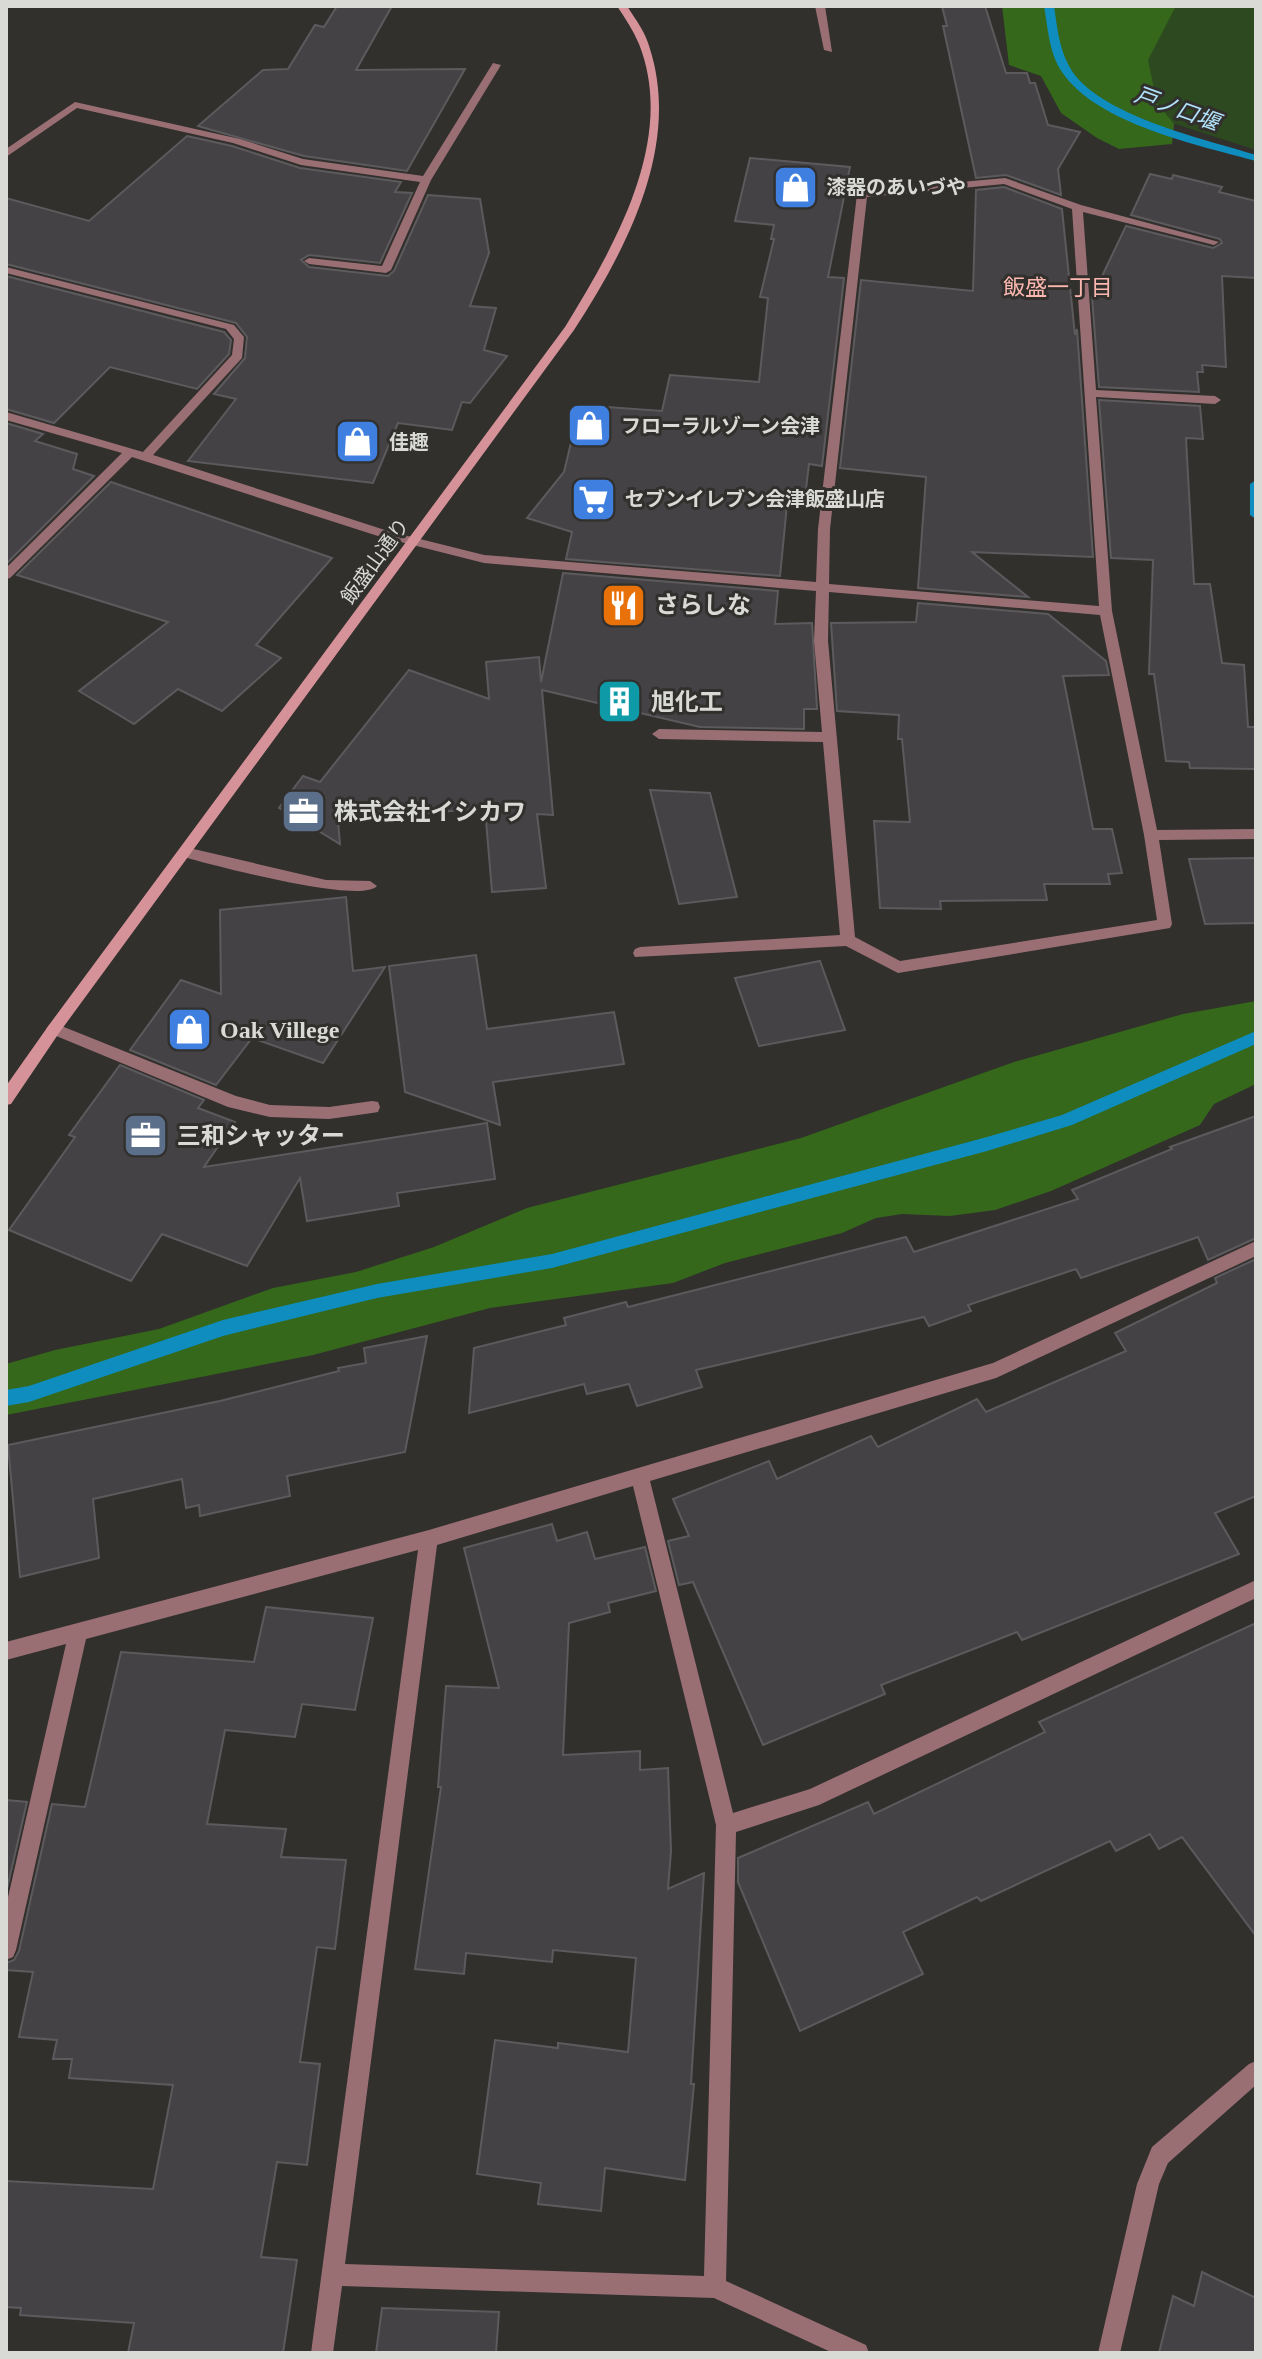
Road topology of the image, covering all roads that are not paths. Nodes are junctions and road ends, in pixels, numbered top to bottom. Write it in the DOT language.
graph roads {
  1 [pos="622,6"];
  2 [pos="820,6"];
  3 [pos="829,50"];
  4 [pos="496,65"];
  5 [pos="6,154"];
  6 [pos="426,180"];
  7 [pos="1077,207"];
  8 [pos="1214,242"];
  9 [pos="309,261"];
  10 [pos="6,270"];
  11 [pos="1089,393"];
  12 [pos="1215,400"];
  13 [pos="6,416"];
  14 [pos="130,452"];
  15 [pos="145,457"];
  16 [pos="413,543"];
  17 [pos="6,575"];
  18 [pos="822,586"];
  19 [pos="1106,611"];
  20 [pos="659,734"];
  21 [pos="830,737"];
  22 [pos="1256,834"];
  23 [pos="1151,835"];
  24 [pos="185,852"];
  25 [pos="370,886"];
  26 [pos="848,940"];
  27 [pos="640,953"];
  28 [pos="54,1029"];
  29 [pos="6,1099"];
  30 [pos="372,1107"];
  31 [pos="1256,1248"];
  32 [pos="640,1478"];
  33 [pos="429,1539"];
  34 [pos="1256,1589"];
  35 [pos="78,1632"];
  36 [pos="6,1651"];
  37 [pos="726,1825"];
  38 [pos="6,1950"];
  39 [pos="1256,2071"];
  40 [pos="332,2275"];
  41 [pos="715,2287"];
  42 [pos="827,2346"];
  43 [pos="322,2353"];
  44 [pos="858,2353"];
  45 [pos="1109,2353"];
  1 -- 16 [label="street, 飯盛山通り"];
  2 -- 3 [label="street"];
  4 -- 6 [label="street"];
  5 -- 6 [label="street"];
  6 -- 9 [label="street"];
  7 -- 8 [label="street"];
  7 -- 11 [label="street"];
  7 -- 18 [label="street"];
  10 -- 15 [label="street"];
  11 -- 12 [label="street"];
  11 -- 19 [label="street"];
  13 -- 14 [label="street"];
  14 -- 15 [label="street"];
  14 -- 17 [label="street"];
  15 -- 16 [label="street"];
  16 -- 18 [label="street"];
  16 -- 24 [label="street, 飯盛山通り"];
  18 -- 19 [label="street"];
  18 -- 21 [label="street"];
  19 -- 23 [label="street"];
  20 -- 21 [label="street"];
  21 -- 26 [label="street"];
  22 -- 23 [label="street"];
  23 -- 26 [label="street"];
  24 -- 25 [label="street"];
  24 -- 28 [label="street, 飯盛山通り"];
  26 -- 27 [label="street"];
  28 -- 29 [label="street, 飯盛山通り"];
  28 -- 30 [label="street"];
  31 -- 32 [label="street"];
  32 -- 33 [label="street"];
  32 -- 37 [label="street"];
  33 -- 35 [label="street"];
  33 -- 40 [label="street"];
  34 -- 37 [label="street"];
  35 -- 36 [label="street"];
  35 -- 38 [label="street"];
  37 -- 41 [label="street"];
  39 -- 45 [label="street"];
  40 -- 41 [label="street"];
  40 -- 43 [label="street"];
  41 -- 42 [label="street"];
  42 -- 44 [label="street"];
}
